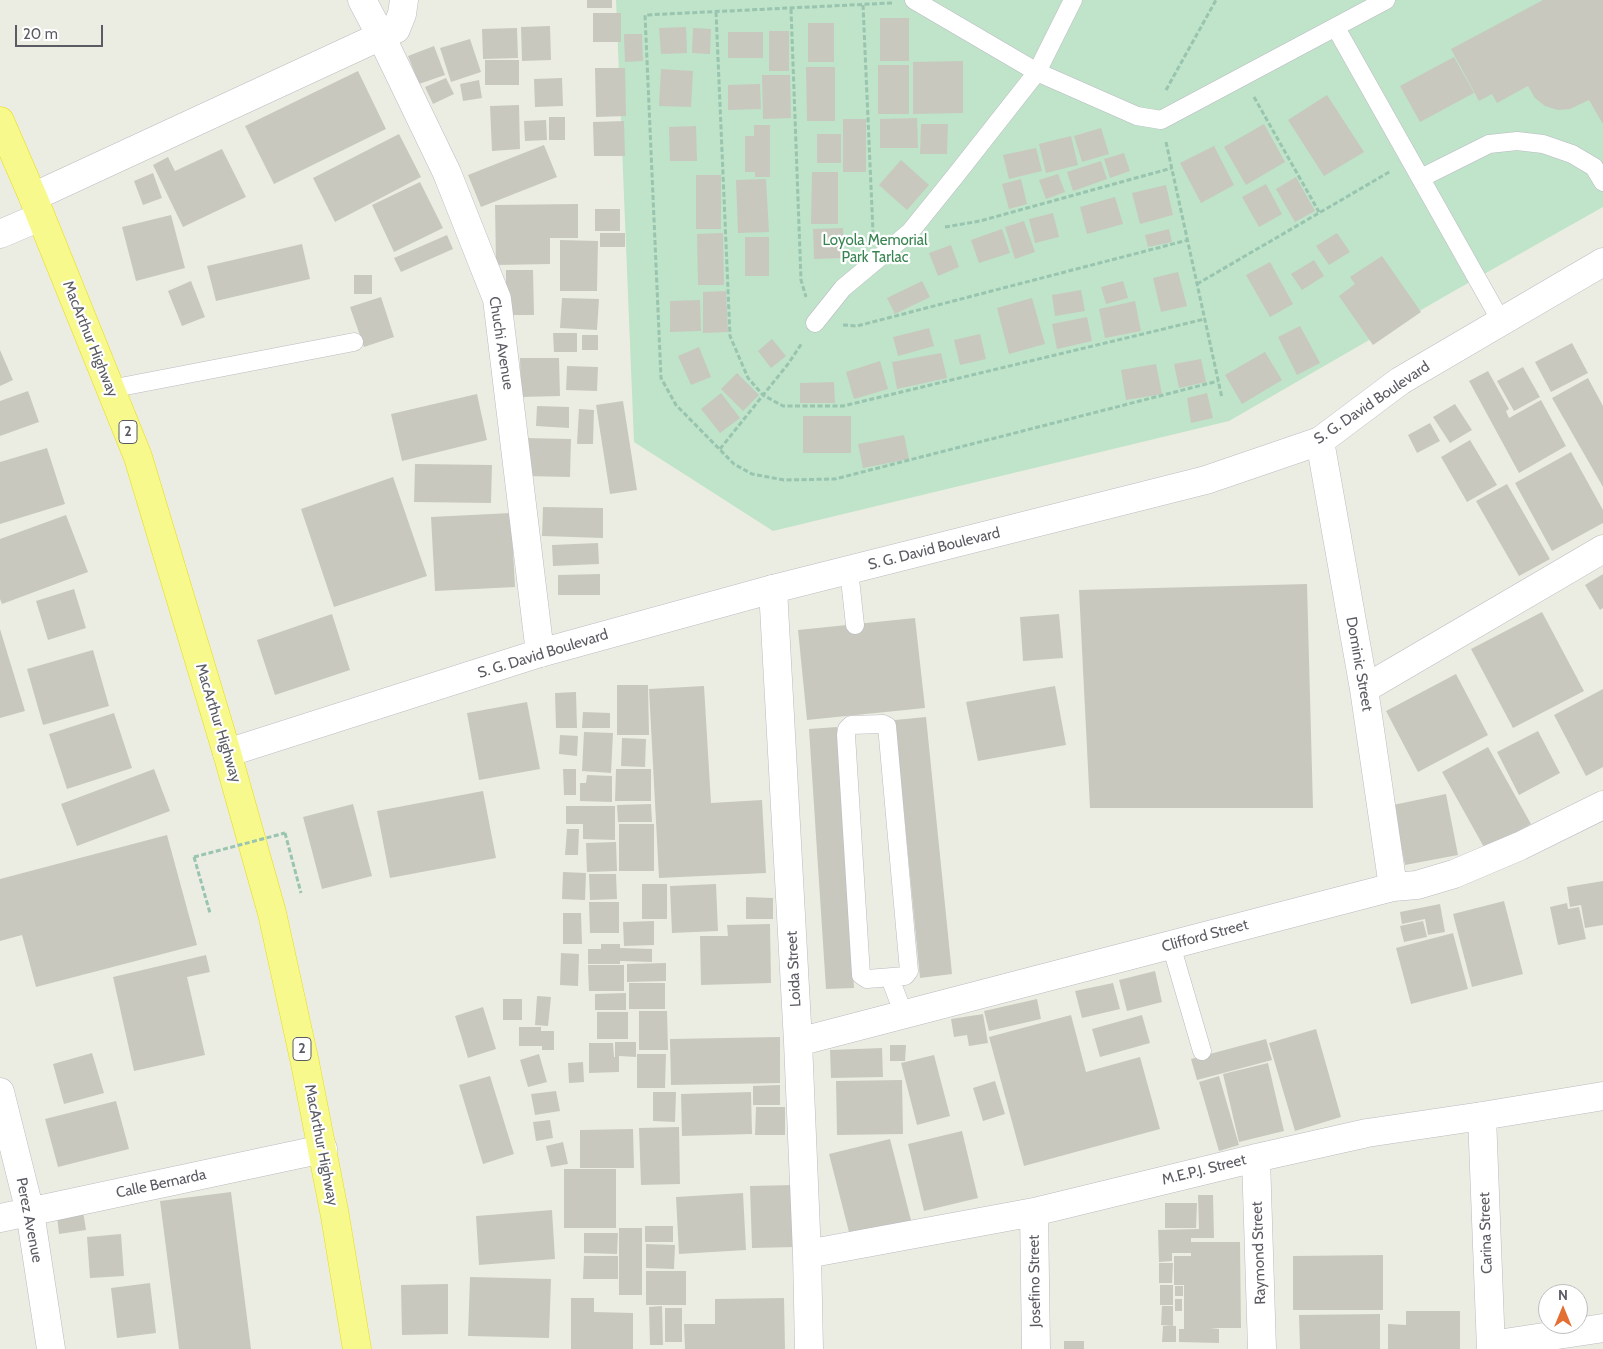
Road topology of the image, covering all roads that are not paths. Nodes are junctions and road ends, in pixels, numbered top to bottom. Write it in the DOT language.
graph roads {
  1 [pos="362,0"];
  2 [pos="404,0"];
  3 [pos="914,0"];
  4 [pos="1073,0"];
  5 [pos="1386,0"];
  6 [pos="1336,28"];
  7 [pos="381,36"];
  8 [pos="1037,72"];
  9 [pos="0,120"];
  10 [pos="1421,178"];
  11 [pos="1603,182"];
  12 [pos="36,207"];
  13 [pos="0,234"];
  14 [pos="1603,262"];
  15 [pos="1501,321"];
  16 [pos="815,323"];
  17 [pos="354,342"];
  18 [pos="110,389"];
  19 [pos="1320,441"];
  20 [pos="1603,550"];
  21 [pos="849,570"];
  22 [pos="773,589"];
  23 [pos="855,624"];
  24 [pos="540,653"];
  25 [pos="1364,689"];
  26 [pos="227,754"];
  27 [pos="1603,805"];
  28 [pos="1393,887"];
  29 [pos="1171,945"];
  30 [pos="890,978"];
  31 [pos="904,1015"];
  32 [pos="798,1042"];
  33 [pos="1202,1051"];
  34 [pos="0,1092"];
  35 [pos="1603,1096"];
  36 [pos="1482,1116"];
  37 [pos="323,1149"];
  38 [pos="1256,1158"];
  39 [pos="30,1212"];
  40 [pos="1034,1212"];
  41 [pos="0,1218"];
  42 [pos="807,1254"];
  43 [pos="1603,1328"];
  44 [pos="1491,1347"];
  45 [pos="51,1349"];
  46 [pos="357,1349"];
  47 [pos="809,1349"];
  48 [pos="1036,1349"];
  49 [pos="1262,1349"];
  1 -- 7 [label="street, Chuchi Avenue"];
  2 -- 7 [label="street"];
  3 -- 8 [label="lane"];
  4 -- 8 [label="lane"];
  5 -- 6 [label="lane"];
  6 -- 8 [label="lane"];
  6 -- 10 [label="lane"];
  7 -- 12 [label="street"];
  7 -- 24 [label="street, Chuchi Avenue"];
  8 -- 16 [label="lane"];
  9 -- 12 [label="highway, MacArthur Highway / 2"];
  10 -- 11 [label="lane"];
  10 -- 15 [label="lane"];
  12 -- 13 [label="street"];
  12 -- 18 [label="highway, MacArthur Highway / 2"];
  14 -- 15 [label="street, S. G. David Boulevard"];
  15 -- 19 [label="street, S. G. David Boulevard"];
  17 -- 18 [label="lane"];
  18 -- 26 [label="highway, MacArthur Highway / 2"];
  19 -- 21 [label="street, S. G. David Boulevard"];
  19 -- 25 [label="street, Dominic Street"];
  20 -- 25 [label="street"];
  21 -- 22 [label="street, S. G. David Boulevard"];
  21 -- 23 [label="lane"];
  22 -- 24 [label="street, S. G. David Boulevard"];
  22 -- 32 [label="street, Loida Street"];
  24 -- 26 [label="street, S. G. David Boulevard"];
  25 -- 28 [label="street, Dominic Street"];
  26 -- 37 [label="highway, MacArthur Highway / 2"];
  27 -- 28 [label="street, Clifford Street"];
  28 -- 29 [label="street, Clifford Street"];
  29 -- 31 [label="street, Clifford Street"];
  29 -- 33 [label="lane"];
  30 -- 30 [label="lane"];
  30 -- 31 [label="lane"];
  31 -- 32 [label="street, Clifford Street"];
  32 -- 42 [label="street, Loida Street"];
  34 -- 39 [label="street, Perez Avenue"];
  35 -- 36 [label="street, M.E.P.J. Street"];
  36 -- 38 [label="street, M.E.P.J. Street"];
  36 -- 44 [label="street, Carina Street"];
  37 -- 39 [label="street, Calle Bernarda"];
  37 -- 46 [label="highway, MacArthur Highway / 2"];
  38 -- 40 [label="street, M.E.P.J. Street"];
  38 -- 49 [label="street, Raymond Street"];
  39 -- 41 [label="street, Calle Bernarda"];
  39 -- 45 [label="street, Perez Avenue"];
  40 -- 42 [label="street, M.E.P.J. Street"];
  40 -- 48 [label="street, Josefino Street"];
  42 -- 47 [label="street, Loida Street"];
  43 -- 44 [label="street"];
}
